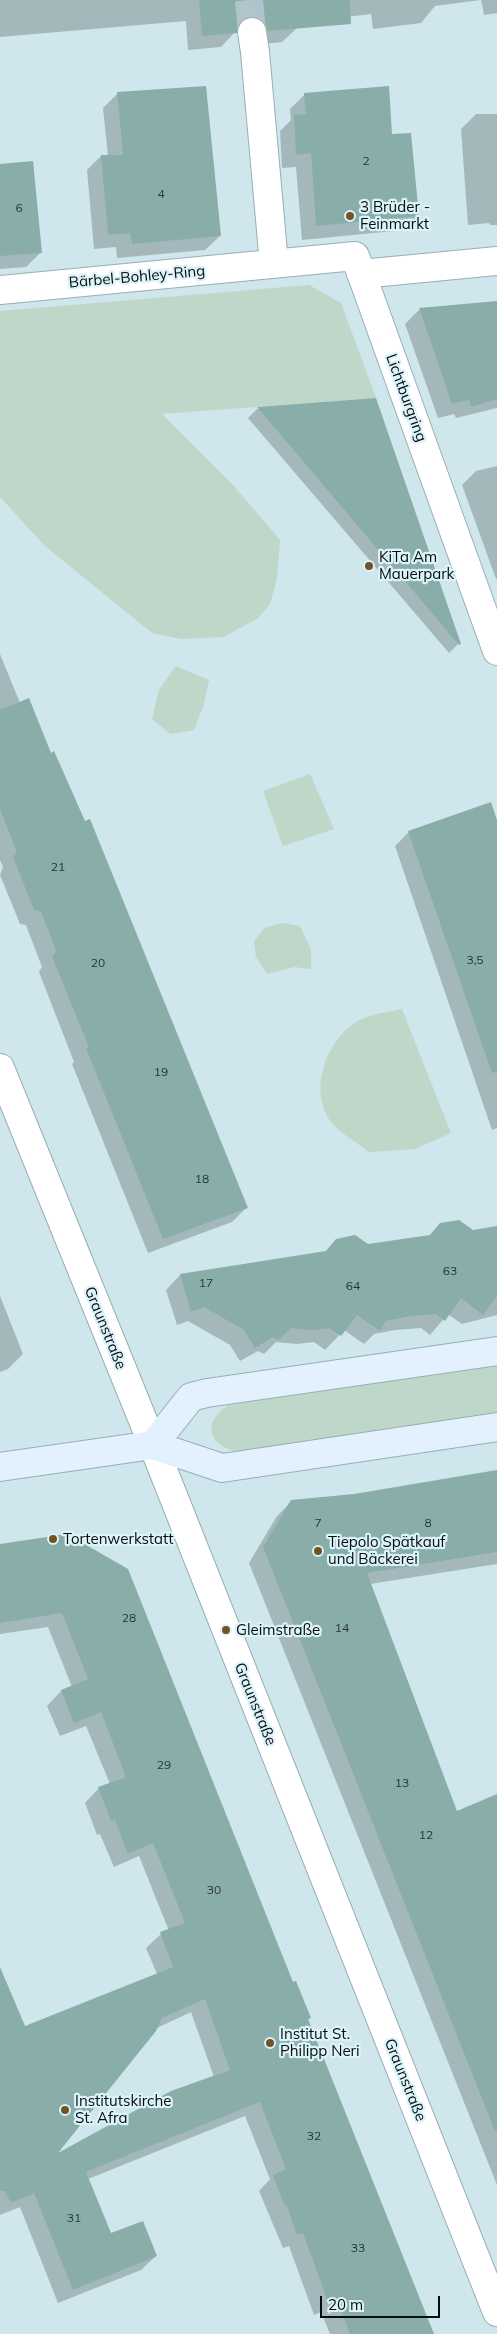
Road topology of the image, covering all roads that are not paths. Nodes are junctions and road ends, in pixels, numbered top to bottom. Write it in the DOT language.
graph roads {
  1 [pos="252,32"];
  2 [pos="497,261"];
  3 [pos="274,264"];
  4 [pos="361,274"];
  5 [pos="0,290"];
  6 [pos="497,651"];
  7 [pos="0,1068"];
  8 [pos="497,1351"];
  9 [pos="497,1427"];
  10 [pos="153,1446"];
  11 [pos="0,1467"];
  12 [pos="497,2312"];
  1 -- 3 [label="street"];
  2 -- 4 [label="street"];
  3 -- 4 [label="street, Bärbel-Bohley-Ring"];
  3 -- 5 [label="street, Bärbel-Bohley-Ring"];
  4 -- 6 [label="street, Lichtburgring"];
  7 -- 10 [label="street, Graunstraße"];
  8 -- 10 [label="street"];
  9 -- 10 [label="street"];
  10 -- 11 [label="street"];
  10 -- 12 [label="street, Graunstraße"];
}
